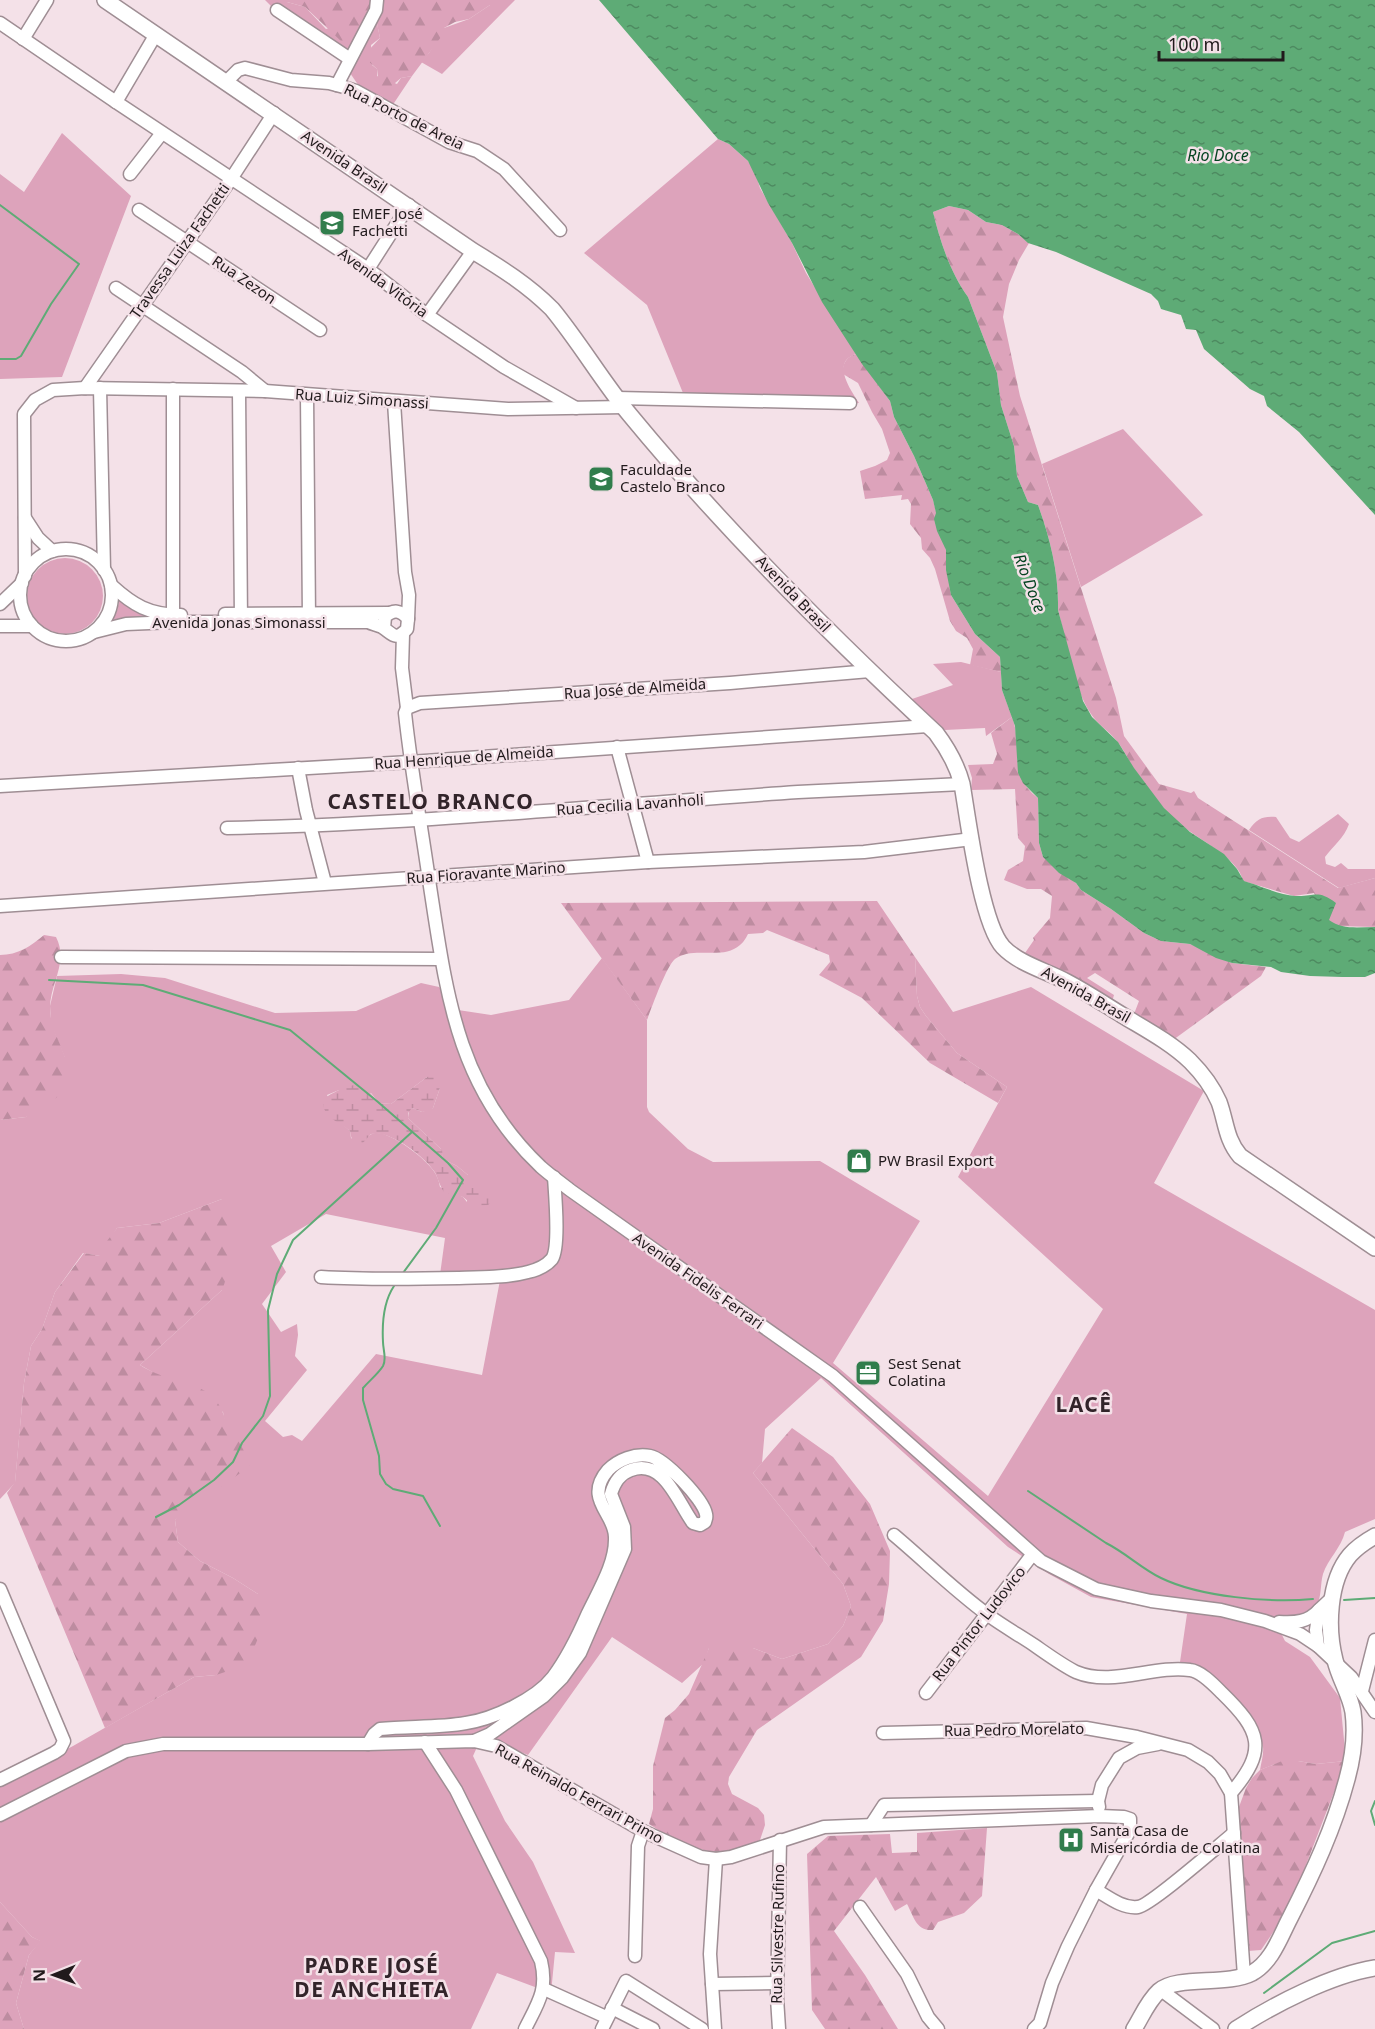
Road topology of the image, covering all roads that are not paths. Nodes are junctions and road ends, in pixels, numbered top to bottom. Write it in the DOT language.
graph roads {
  1 [pos="47,0"];
  2 [pos="105,0"];
  3 [pos="377,0"];
  4 [pos="277,10"];
  5 [pos="0,23"];
  6 [pos="156,34"];
  7 [pos="23,39"];
  8 [pos="350,60"];
  9 [pos="226,82"];
  10 [pos="337,85"];
  11 [pos="116,102"];
  12 [pos="274,114"];
  13 [pos="162,133"];
  14 [pos="130,174"];
  15 [pos="231,179"];
  16 [pos="409,206"];
  17 [pos="139,210"];
  18 [pos="560,230"];
  19 [pos="187,242"];
  20 [pos="472,251"];
  21 [pos="368,268"];
  22 [pos="116,288"];
  23 [pos="141,306"];
  24 [pos="427,315"];
  25 [pos="320,330"];
  26 [pos="85,387"];
  27 [pos="100,388"];
  28 [pos="173,389"];
  29 [pos="239,391"];
  30 [pos="265,391"];
  31 [pos="307,395"];
  32 [pos="394,402"];
  33 [pos="621,402"];
  34 [pos="850,403"];
  35 [pos="577,409"];
  36 [pos="25,518"];
  37 [pos="103,544"];
  38 [pos="52,551"];
  39 [pos="89,555"];
  40 [pos="104,570"];
  41 [pos="405,572"];
  42 [pos="23,579"];
  43 [pos="111,585"];
  44 [pos="0,604"];
  45 [pos="391,612"];
  46 [pos="173,618"];
  47 [pos="241,618"];
  48 [pos="309,618"];
  49 [pos="408,619"];
  50 [pos="0,626"];
  51 [pos="32,626"];
  52 [pos="384,628"];
  53 [pos="93,632"];
  54 [pos="403,633"];
  55 [pos="870,671"];
  56 [pos="406,710"];
  57 [pos="928,726"];
  58 [pos="617,747"];
  59 [pos="410,762"];
  60 [pos="298,768"];
  61 [pos="962,784"];
  62 [pos="0,786"];
  63 [pos="632,806"];
  64 [pos="419,820"];
  65 [pos="310,826"];
  66 [pos="227,828"];
  67 [pos="972,839"];
  68 [pos="648,862"];
  69 [pos="428,876"];
  70 [pos="325,883"];
  71 [pos="0,906"];
  72 [pos="61,957"];
  73 [pos="441,959"];
  74 [pos="554,1177"];
  75 [pos="1375,1248"];
  76 [pos="321,1277"];
  77 [pos="614,1503"];
  78 [pos="601,1505"];
  79 [pos="894,1535"];
  80 [pos="1375,1536"];
  81 [pos="1032,1555"];
  82 [pos="0,1589"];
  83 [pos="1333,1596"];
  84 [pos="1319,1610"];
  85 [pos="987,1614"];
  86 [pos="1265,1621"];
  87 [pos="1375,1640"];
  88 [pos="1318,1646"];
  89 [pos="1335,1663"];
  90 [pos="1362,1691"];
  91 [pos="926,1693"];
  92 [pos="1375,1712"];
  93 [pos="474,1722"];
  94 [pos="883,1733"];
  95 [pos="473,1741"];
  96 [pos="425,1742"];
  97 [pos="1166,1743"];
  98 [pos="368,1744"];
  99 [pos="0,1780"];
  100 [pos="1231,1793"];
  101 [pos="1098,1801"];
  102 [pos="3,1810"];
  103 [pos="1100,1816"];
  104 [pos="871,1825"];
  105 [pos="643,1831"];
  106 [pos="1234,1833"];
  107 [pos="780,1840"];
  108 [pos="716,1859"];
  109 [pos="1096,1890"];
  110 [pos="860,1907"];
  111 [pos="635,1956"];
  112 [pos="1375,1968"];
  113 [pos="1244,1976"];
  114 [pos="777,1983"];
  115 [pos="712,1984"];
  116 [pos="544,1989"];
  117 [pos="1161,1990"];
  118 [pos="607,2018"];
  119 [pos="525,2029"];
  120 [pos="653,2029"];
  121 [pos="702,2029"];
  122 [pos="715,2029"];
  123 [pos="778,2029"];
  124 [pos="938,2029"];
  125 [pos="1034,2029"];
  126 [pos="1134,2029"];
  127 [pos="1213,2029"];
  128 [pos="1236,2029"];
  1 -- 7 [label="street"];
  2 -- 6 [label="main road, Avenida Brasil"];
  3 -- 8 [label="street"];
  4 -- 8 [label="street"];
  5 -- 7 [label="street, Avenida Vitória"];
  6 -- 9 [label="main road, Avenida Brasil"];
  6 -- 11 [label="street"];
  7 -- 11 [label="street, Avenida Vitória"];
  8 -- 10 [label="street"];
  9 -- 10 [label="street, Rua Porto de Areia"];
  9 -- 12 [label="main road, Avenida Brasil"];
  10 -- 18 [label="street, Rua Porto de Areia"];
  11 -- 13 [label="street, Avenida Vitória"];
  12 -- 15 [label="street, Travessa Luiza Fachetti"];
  12 -- 16 [label="main road, Avenida Brasil"];
  13 -- 14 [label="street"];
  13 -- 15 [label="street, Avenida Vitória"];
  15 -- 19 [label="street, Travessa Luiza Fachetti"];
  15 -- 21 [label="street, Avenida Vitória"];
  16 -- 20 [label="main road, Avenida Brasil"];
  16 -- 21 [label="street"];
  17 -- 19 [label="street, Rua Zezon"];
  19 -- 23 [label="street, Travessa Luiza Fachetti"];
  19 -- 25 [label="street, Rua Zezon"];
  20 -- 24 [label="street"];
  20 -- 33 [label="main road, Avenida Brasil"];
  21 -- 24 [label="street, Avenida Vitória"];
  22 -- 23 [label="street"];
  23 -- 26 [label="street, Travessa Luiza Fachetti"];
  23 -- 30 [label="street"];
  24 -- 35 [label="street, Avenida Vitória"];
  26 -- 27 [label="street, Rua Luiz Simonassi"];
  26 -- 36 [label="street, Rua Luiz Simonassi"];
  27 -- 28 [label="street, Rua Luiz Simonassi"];
  27 -- 37 [label="street"];
  28 -- 29 [label="street, Rua Luiz Simonassi"];
  28 -- 46 [label="street"];
  29 -- 30 [label="street, Rua Luiz Simonassi"];
  29 -- 47 [label="street"];
  30 -- 31 [label="street, Rua Luiz Simonassi"];
  31 -- 32 [label="street, Rua Luiz Simonassi"];
  31 -- 48 [label="street"];
  32 -- 35 [label="street, Rua Luiz Simonassi"];
  32 -- 41 [label="street"];
  33 -- 34 [label="street, Rua Luiz Simonassi"];
  33 -- 35 [label="street, Rua Luiz Simonassi"];
  33 -- 55 [label="main road, Avenida Brasil"];
  36 -- 38 [label="street"];
  36 -- 42 [label="street, Rua Luiz Simonassi"];
  37 -- 39 [label="street"];
  37 -- 40 [label="street"];
  38 -- 39 [label="street"];
  38 -- 42 [label="street"];
  39 -- 40 [label="street"];
  40 -- 43 [label="street"];
  41 -- 45 [label="street"];
  41 -- 49 [label="street"];
  42 -- 44 [label="street"];
  42 -- 51 [label="street"];
  43 -- 46 [label="street, Avenida Jonas Simonassi"];
  43 -- 53 [label="street"];
  45 -- 48 [label="street, Avenida Jonas Simonassi"];
  45 -- 49 [label="street"];
  45 -- 52 [label="street"];
  46 -- 47 [label="street, Avenida Jonas Simonassi"];
  46 -- 53 [label="street, Avenida Jonas Simonassi"];
  47 -- 48 [label="street, Avenida Jonas Simonassi"];
  48 -- 52 [label="street, Avenida Jonas Simonassi"];
  49 -- 54 [label="street"];
  50 -- 51 [label="street"];
  51 -- 53 [label="street"];
  52 -- 54 [label="street"];
  54 -- 56 [label="street, Avenida Fidelis Ferrari"];
  55 -- 56 [label="street, Rua José de Almeida"];
  55 -- 57 [label="main road, Avenida Brasil"];
  56 -- 59 [label="street, Avenida Fidelis Ferrari"];
  57 -- 58 [label="street, Rua Henrique de Almeida"];
  57 -- 61 [label="main road, Avenida Brasil"];
  58 -- 59 [label="street, Rua Henrique de Almeida"];
  58 -- 63 [label="street"];
  59 -- 60 [label="street, Rua Henrique de Almeida"];
  59 -- 64 [label="street, Avenida Fidelis Ferrari"];
  60 -- 62 [label="street, Rua Henrique de Almeida"];
  60 -- 65 [label="street"];
  61 -- 63 [label="street, Rua Cecilia Lavanholi"];
  61 -- 67 [label="main road, Avenida Brasil"];
  63 -- 64 [label="street, Rua Cecilia Lavanholi"];
  63 -- 68 [label="street"];
  64 -- 65 [label="street, Rua Cecilia Lavanholi"];
  64 -- 69 [label="street, Avenida Fidelis Ferrari"];
  65 -- 66 [label="street, Rua Cecilia Lavanholi"];
  65 -- 70 [label="street"];
  67 -- 68 [label="street, Rua Fioravante Marino"];
  67 -- 75 [label="main road, Avenida Brasil"];
  68 -- 69 [label="street, Rua Fioravante Marino"];
  69 -- 70 [label="street, Rua Fioravante Marino"];
  69 -- 73 [label="street, Avenida Fidelis Ferrari"];
  70 -- 71 [label="street, Rua Fioravante Marino"];
  72 -- 73 [label="street"];
  73 -- 74 [label="street, Avenida Fidelis Ferrari"];
  74 -- 76 [label="street"];
  74 -- 81 [label="street, Avenida Fidelis Ferrari"];
  77 -- 78 [label="street"];
  77 -- 78 [label="street"];
  77 -- 95 [label="street"];
  78 -- 93 [label="street"];
  79 -- 85 [label="street"];
  80 -- 83 [label="main road"];
  81 -- 85 [label="street, Rua Pintor Ludovico"];
  81 -- 86 [label="street, Avenida Fidelis Ferrari"];
  82 -- 99 [label="street"];
  83 -- 84 [label="street, Avenida Fidelis Ferrari"];
  83 -- 89 [label="main road"];
  84 -- 86 [label="street, Avenida Fidelis Ferrari"];
  84 -- 88 [label="street"];
  85 -- 91 [label="street, Rua Pintor Ludovico"];
  85 -- 100 [label="street"];
  86 -- 88 [label="street, Avenida Fidelis Ferrari"];
  87 -- 90 [label="street"];
  88 -- 89 [label="street, Avenida Fidelis Ferrari"];
  89 -- 90 [label="street, Avenida Fidelis Ferrari"];
  89 -- 113 [label="main road"];
  90 -- 92 [label="street, Avenida Fidelis Ferrari"];
  93 -- 95 [label="street"];
  93 -- 98 [label="street"];
  94 -- 97 [label="street, Rua Pedro Morelato"];
  95 -- 96 [label="street, Rua Reinaldo Ferrari Primo"];
  95 -- 105 [label="street, Rua Reinaldo Ferrari Primo"];
  96 -- 98 [label="street, Rua Reinaldo Ferrari Primo"];
  96 -- 116 [label="street"];
  97 -- 100 [label="street, Rua Pedro Morelato"];
  97 -- 101 [label="street"];
  98 -- 102 [label="street, Rua Reinaldo Ferrari Primo"];
  100 -- 106 [label="street"];
  101 -- 103 [label="street"];
  101 -- 104 [label="street"];
  103 -- 104 [label="street, Rua Reinaldo Ferrari Primo"];
  103 -- 109 [label="street, Rua Reinaldo Ferrari Primo"];
  104 -- 107 [label="street, Rua Reinaldo Ferrari Primo"];
  105 -- 108 [label="street, Rua Reinaldo Ferrari Primo"];
  105 -- 111 [label="street"];
  106 -- 109 [label="street"];
  106 -- 113 [label="street"];
  107 -- 108 [label="street, Rua Reinaldo Ferrari Primo"];
  107 -- 114 [label="street, Rua Silvestre Rufino"];
  108 -- 115 [label="street"];
  109 -- 125 [label="street"];
  110 -- 124 [label="street"];
  112 -- 128 [label="main road"];
  113 -- 117 [label="main road"];
  114 -- 115 [label="street"];
  114 -- 123 [label="street, Rua Silvestre Rufino"];
  115 -- 122 [label="street"];
  116 -- 118 [label="street"];
  116 -- 119 [label="street"];
  117 -- 126 [label="main road"];
  117 -- 127 [label="street"];
  118 -- 120 [label="street"];
  118 -- 121 [label="street"];
}
